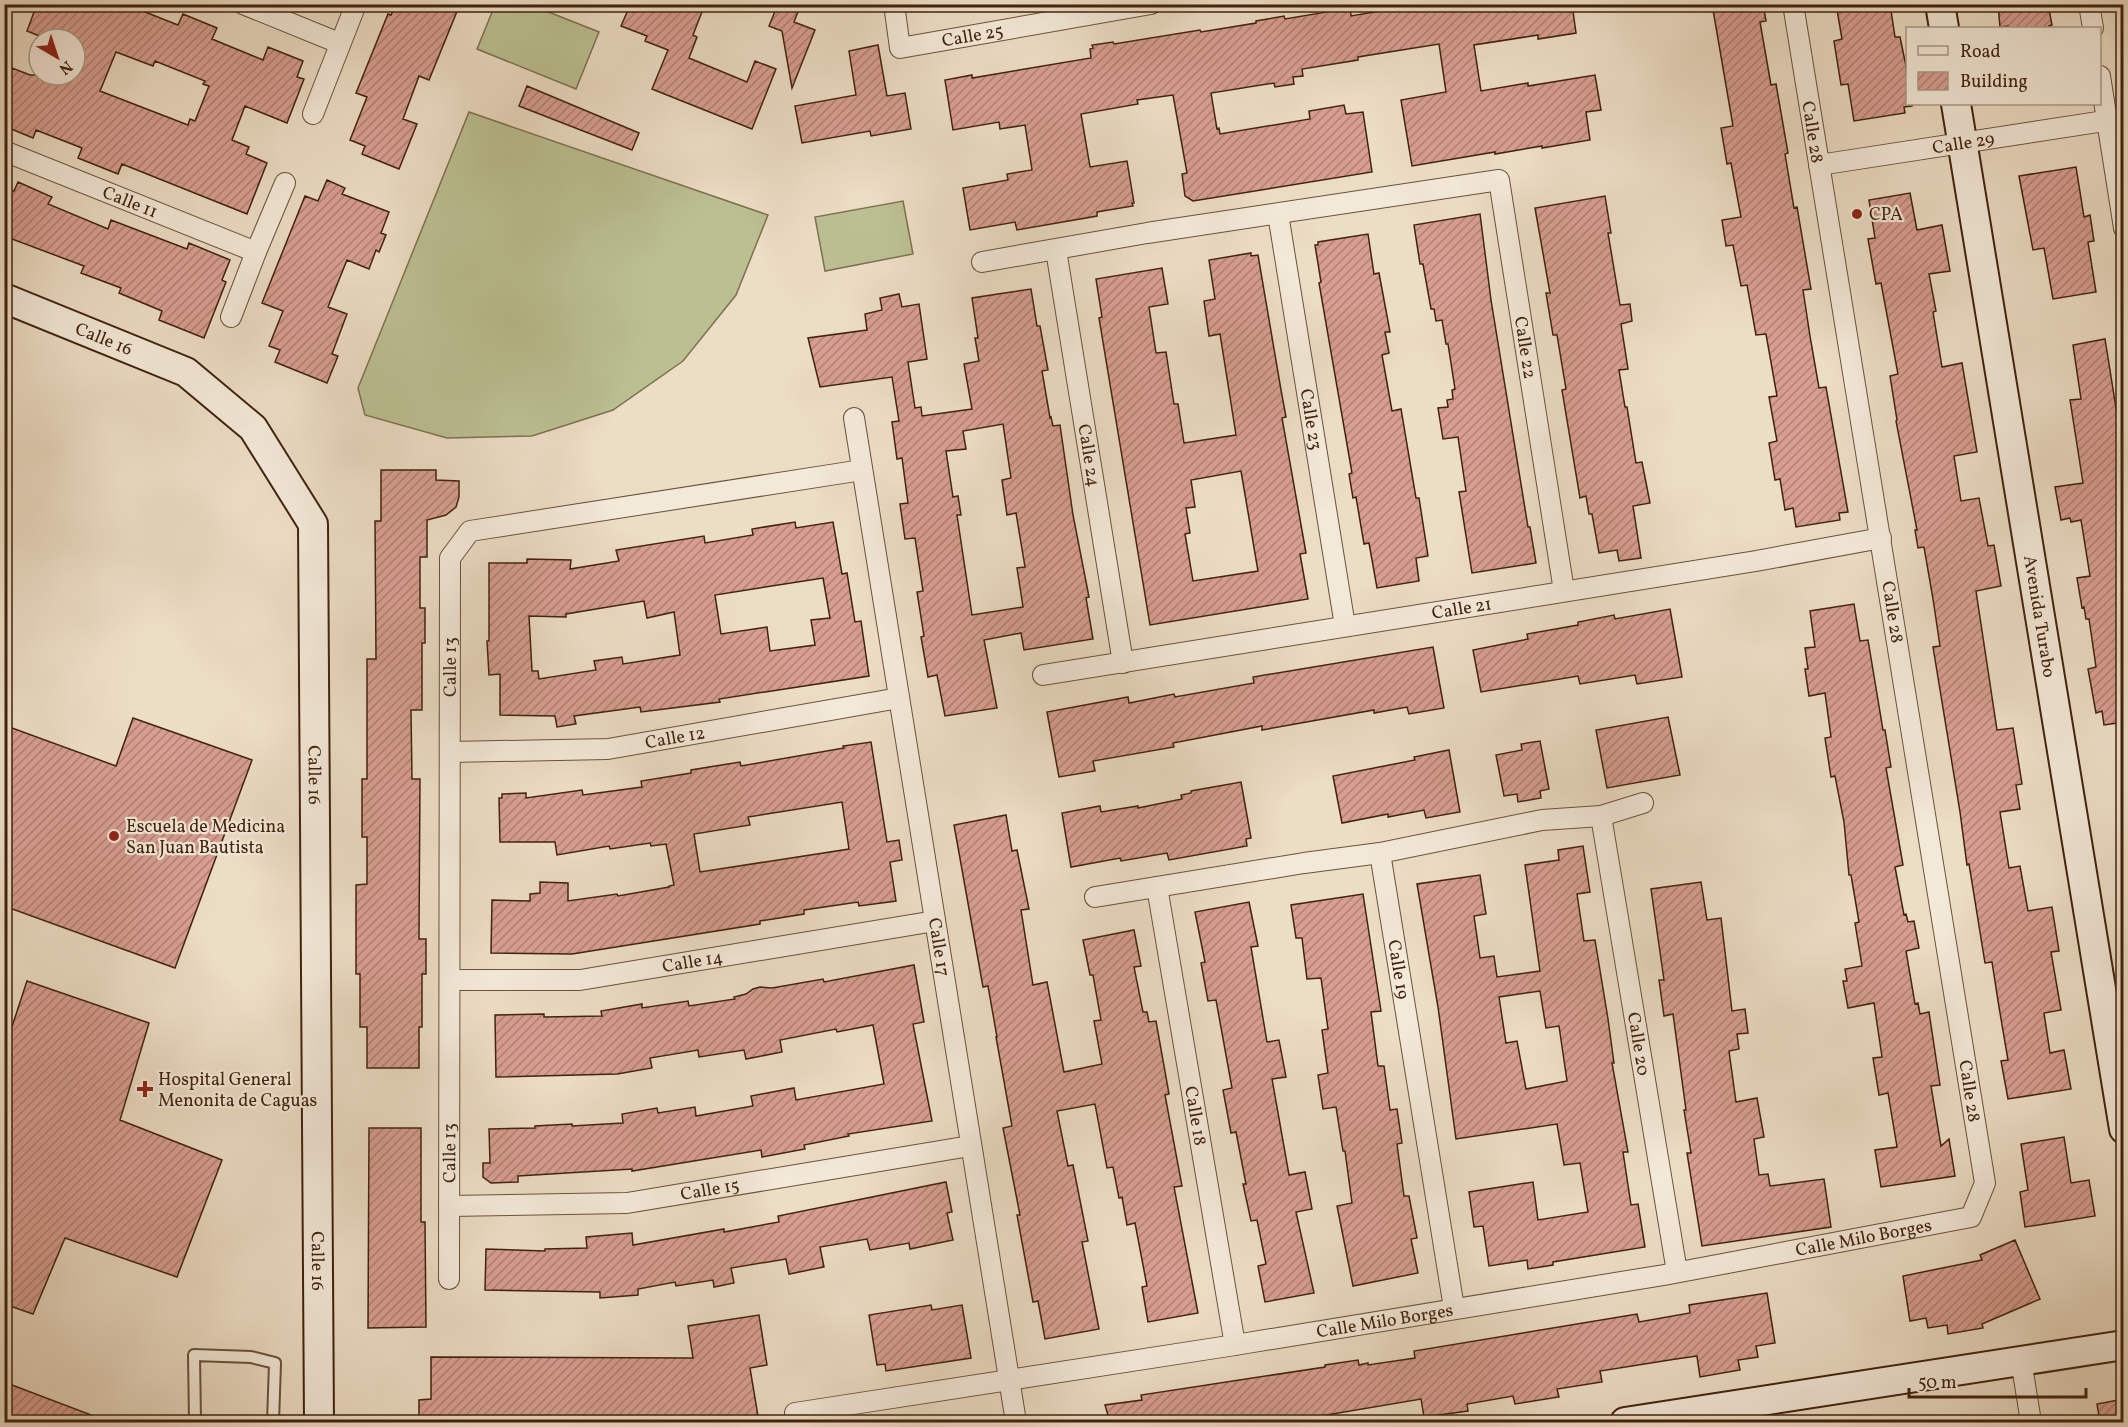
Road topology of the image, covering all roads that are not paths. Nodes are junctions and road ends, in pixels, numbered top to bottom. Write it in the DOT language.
graph roads {
  1 [pos="243,4"];
  2 [pos="356,4"];
  3 [pos="894,4"];
  4 [pos="1151,4"];
  5 [pos="1793,4"];
  6 [pos="1940,4"];
  7 [pos="2089,4"];
  8 [pos="1122,7"];
  9 [pos="1944,27"];
  10 [pos="2093,27"];
  11 [pos="339,43"];
  12 [pos="2101,79"];
  13 [pos="1956,105"];
  14 [pos="313,114"];
  15 [pos="2115,120"];
  16 [pos="1962,142"];
  17 [pos="4,152"];
  18 [pos="1819,165"];
  19 [pos="285,183"];
  20 [pos="1278,214"];
  21 [pos="2124,228"];
  22 [pos="1056,250"];
  23 [pos="256,252"];
  24 [pos="982,262"];
  25 [pos="4,298"];
  26 [pos="231,317"];
  27 [pos="854,418"];
  28 [pos="862,470"];
  29 [pos="1881,538"];
  30 [pos="1564,591"];
  31 [pos="1345,626"];
  32 [pos="1123,663"];
  33 [pos="1043,675"];
  34 [pos="899,698"];
  35 [pos="450,752"];
  36 [pos="1643,803"];
  37 [pos="1601,816"];
  38 [pos="1380,853"];
  39 [pos="1157,887"];
  40 [pos="1095,897"];
  41 [pos="935,921"];
  42 [pos="450,980"];
  43 [pos="2124,1129"];
  44 [pos="970,1146"];
  45 [pos="449,1206"];
  46 [pos="1971,1217"];
  47 [pos="1677,1272"];
  48 [pos="449,1279"];
  49 [pos="1454,1308"];
  50 [pos="1235,1345"];
  51 [pos="2124,1345"];
  52 [pos="2021,1360"];
  53 [pos="1009,1380"];
  54 [pos="795,1413"];
  55 [pos="1692,1417"];
  56 [pos="195,1422"];
  57 [pos="273,1422"];
  58 [pos="319,1422"];
  59 [pos="1016,1422"];
  60 [pos="1625,1422"];
  61 [pos="2031,1422"];
  1 -- 11 [label="street"];
  2 -- 11 [label="street"];
  3 -- 8 [label="street, Calle 25"];
  4 -- 8 [label="street, Calle 25"];
  5 -- 18 [label="street, Calle 28"];
  6 -- 9 [label="street"];
  7 -- 10 [label="street"];
  11 -- 14 [label="street"];
  12 -- 15 [label="street"];
  13 -- 16 [label="street, Avenida Turabo"];
  15 -- 16 [label="street, Calle 29"];
  15 -- 21 [label="street"];
  16 -- 18 [label="street, Calle 29"];
  16 -- 43 [label="street, Avenida Turabo"];
  17 -- 23 [label="street, Calle 11"];
  18 -- 29 [label="street, Calle 28"];
  19 -- 23 [label="street"];
  20 -- 22 [label="street"];
  20 -- 30 [label="street, Calle 22"];
  20 -- 31 [label="street, Calle 23"];
  22 -- 24 [label="street"];
  22 -- 32 [label="street, Calle 24"];
  23 -- 26 [label="street"];
  25 -- 58 [label="street, Calle 16"];
  27 -- 28 [label="street, Calle 17"];
  28 -- 34 [label="street, Calle 17"];
  28 -- 35 [label="street, Calle 13"];
  29 -- 30 [label="street, Calle 21"];
  29 -- 46 [label="street, Calle 28"];
  30 -- 31 [label="street, Calle 21"];
  31 -- 32 [label="street, Calle 21"];
  32 -- 33 [label="street, Calle 21"];
  34 -- 35 [label="street, Calle 12"];
  34 -- 41 [label="street, Calle 17"];
  35 -- 42 [label="street, Calle 13"];
  36 -- 37 [label="street"];
  37 -- 38 [label="street"];
  37 -- 47 [label="street, Calle 20"];
  38 -- 39 [label="street"];
  38 -- 49 [label="street, Calle 19"];
  39 -- 40 [label="street"];
  39 -- 50 [label="street, Calle 18"];
  41 -- 42 [label="street, Calle 14"];
  41 -- 44 [label="street, Calle 17"];
  42 -- 45 [label="street, Calle 13"];
  44 -- 45 [label="street, Calle 15"];
  44 -- 53 [label="street, Calle 17"];
  45 -- 48 [label="street, Calle 13"];
  46 -- 47 [label="street, Calle Milo Borges"];
  47 -- 49 [label="street, Calle Milo Borges"];
  49 -- 50 [label="street, Calle Milo Borges"];
  50 -- 53 [label="street, Calle Milo Borges"];
  51 -- 52 [label="street"];
  52 -- 55 [label="street"];
  52 -- 61 [label="street"];
  53 -- 54 [label="street, Calle Milo Borges"];
  53 -- 59 [label="street, Calle 17"];
  55 -- 60 [label="street"];
  56 -- 57 [label="lane"];
}
